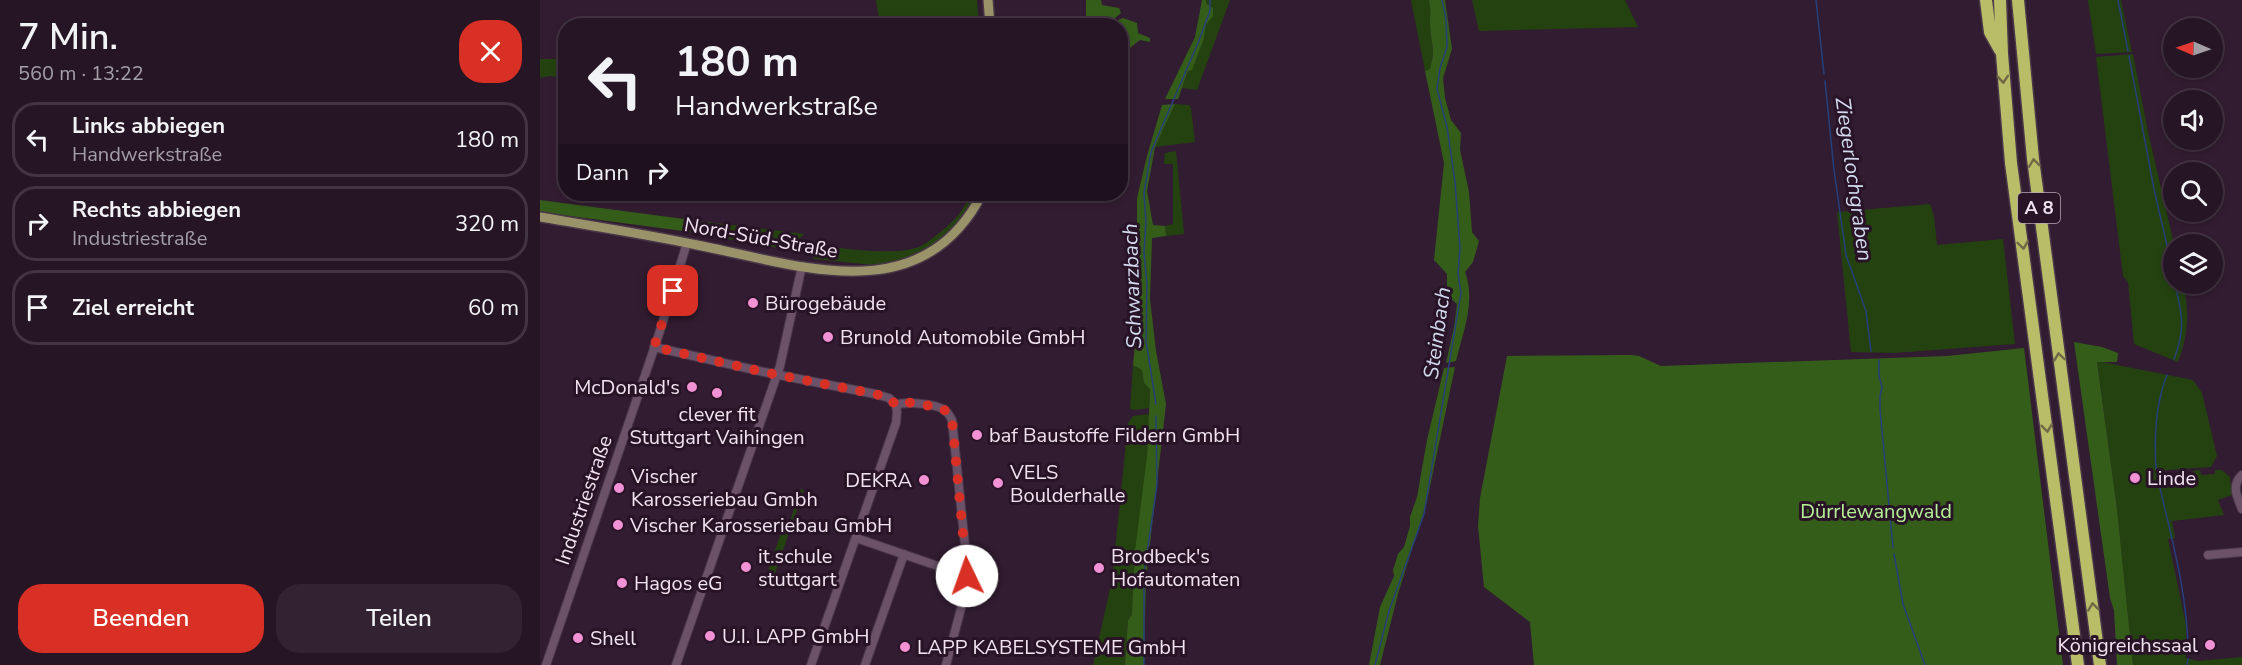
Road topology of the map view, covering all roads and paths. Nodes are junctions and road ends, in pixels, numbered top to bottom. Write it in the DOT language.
graph roads {
  1 [pos="988,0"];
  2 [pos="1986,0"];
  3 [pos="2000,0"];
  4 [pos="2018,0"];
  5 [pos="989,18"];
  6 [pos="2002,54"];
  7 [pos="978,201"];
  8 [pos="540,217"];
  9 [pos="687,243"];
  10 [pos="802,266"];
  11 [pos="654,347"];
  12 [pos="777,375"];
  13 [pos="896,405"];
  14 [pos="2241,476"];
  15 [pos="2242,509"];
  16 [pos="855,538"];
  17 [pos="2242,552"];
  18 [pos="904,554"];
  19 [pos="2208,555"];
  20 [pos="967,576"];
  21 [pos="546,665"];
  22 [pos="676,665"];
  23 [pos="811,665"];
  24 [pos="865,665"];
  25 [pos="946,665"];
  26 [pos="2078,665"];
  27 [pos="2100,665"];
  1 -- 5 [label="main road"];
  2 -- 6 [label="highway, A 8"];
  3 -- 6 [label="highway, A 8"];
  27 -- 4 [label="highway, A 8, one-way"];
  6 -- 26 [label="highway, A 8, one-way"];
  7 -- 10 [label="main road, Nord-Süd-Straße"];
  8 -- 9 [label="main road, Nord-Süd-Straße"];
  9 -- 10 [label="main road, Nord-Süd-Straße"];
  9 -- 11 [label="street, Industriestraße"];
  10 -- 12 [label="street"];
  11 -- 12 [label="street"];
  11 -- 21 [label="street, Industriestraße"];
  12 -- 13 [label="street"];
  12 -- 22 [label="street"];
  13 -- 16 [label="street"];
  13 -- 20 [label="street"];
  14 -- 15 [label="street"];
  16 -- 18 [label="street"];
  16 -- 23 [label="street"];
  17 -- 19 [label="street"];
  18 -- 20 [label="street"];
  18 -- 24 [label="street"];
  20 -- 25 [label="street"];
}
